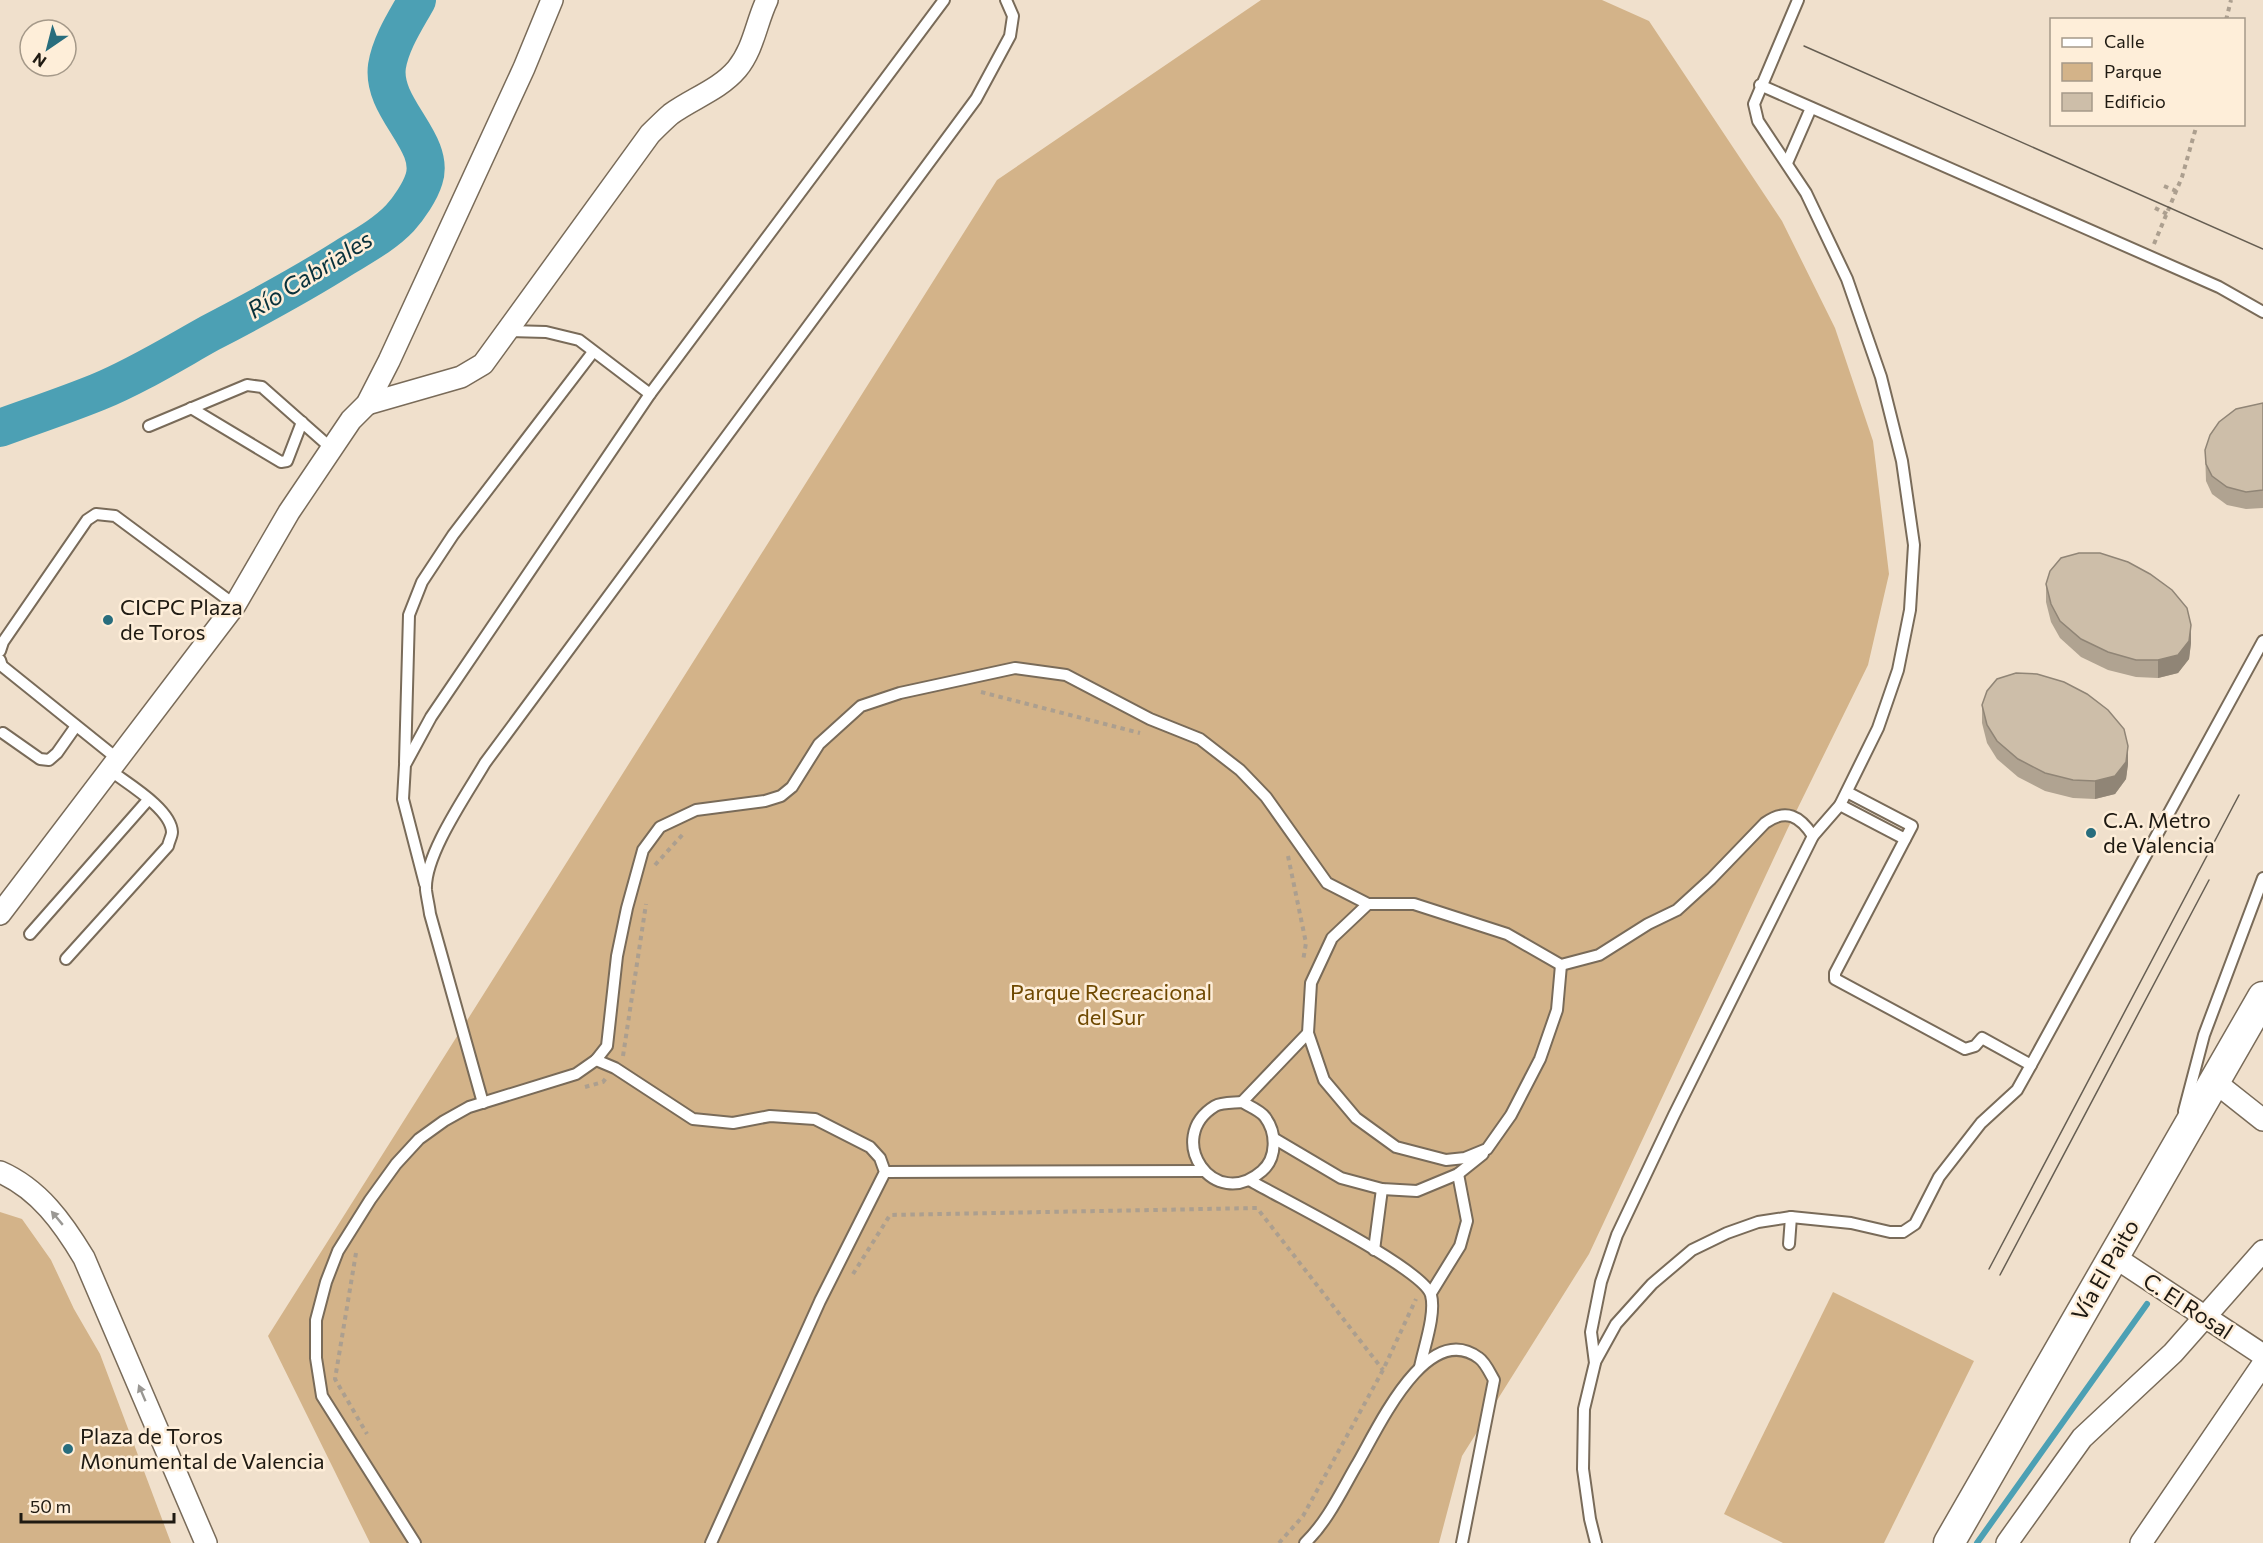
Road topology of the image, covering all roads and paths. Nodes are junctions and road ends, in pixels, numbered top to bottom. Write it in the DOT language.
graph roads {
  1 [pos="552,0"];
  2 [pos="767,0"];
  3 [pos="944,0"];
  4 [pos="1006,0"];
  5 [pos="1798,0"];
  6 [pos="2231,0"];
  7 [pos="2226,18"];
  8 [pos="1760,85"];
  9 [pos="1811,108"];
  10 [pos="2196,126"];
  11 [pos="1787,163"];
  12 [pos="2164,186"];
  13 [pos="2176,191"];
  14 [pos="2155,208"];
  15 [pos="2167,213"];
  16 [pos="2150,256"];
  17 [pos="2263,312"];
  18 [pos="509,331"];
  19 [pos="593,352"];
  20 [pos="650,394"];
  21 [pos="367,404"];
  22 [pos="190,408"];
  23 [pos="302,422"];
  24 [pos="149,426"];
  25 [pos="331,447"];
  26 [pos="235,605"];
  27 [pos="2263,641"];
  28 [pos="0,651"];
  29 [pos="0,660"];
  30 [pos="980,692"];
  31 [pos="76,726"];
  32 [pos="3,733"];
  33 [pos="1150,735"];
  34 [pos="115,765"];
  35 [pos="405,765"];
  36 [pos="1847,792"];
  37 [pos="148,800"];
  38 [pos="1840,805"];
  39 [pos="690,827"];
  40 [pos="1813,836"];
  41 [pos="1905,839"];
  42 [pos="1287,850"];
  43 [pos="651,870"];
  44 [pos="2263,878"];
  45 [pos="426,889"];
  46 [pos="647,893"];
  47 [pos="1368,904"];
  48 [pos="0,914"];
  49 [pos="30,934"];
  50 [pos="66,959"];
  51 [pos="1561,965"];
  52 [pos="1303,966"];
  53 [pos="2263,998"];
  54 [pos="1308,1033"];
  55 [pos="596,1060"];
  56 [pos="2031,1065"];
  57 [pos="615,1068"];
  58 [pos="2215,1082"];
  59 [pos="580,1088"];
  60 [pos="483,1102"];
  61 [pos="1242,1102"];
  62 [pos="2263,1120"];
  63 [pos="1275,1139"];
  64 [pos="1487,1149"];
  65 [pos="2172,1155"];
  66 [pos="1203,1171"];
  67 [pos="0,1172"];
  68 [pos="885,1172"];
  69 [pos="1458,1174"];
  70 [pos="1251,1181"];
  71 [pos="1382,1188"];
  72 [pos="1791,1217"];
  73 [pos="1789,1244"];
  74 [pos="357,1249"];
  75 [pos="1374,1250"];
  76 [pos="2263,1251"];
  77 [pos="2113,1256"];
  78 [pos="852,1276"];
  79 [pos="1423,1283"];
  80 [pos="1431,1293"];
  81 [pos="2206,1317"];
  82 [pos="2263,1355"];
  83 [pos="1595,1363"];
  84 [pos="2263,1364"];
  85 [pos="1420,1367"];
  86 [pos="1383,1370"];
  87 [pos="369,1438"];
  88 [pos="2010,1542"];
  89 [pos="206,1543"];
  90 [pos="415,1543"];
  91 [pos="711,1543"];
  92 [pos="1279,1543"];
  93 [pos="1305,1543"];
  94 [pos="1462,1543"];
  95 [pos="1596,1543"];
  96 [pos="1949,1543"];
  97 [pos="2141,1543"];
  1 -- 21 [label="street"];
  2 -- 18 [label="street"];
  3 -- 20 [label="lane"];
  4 -- 45 [label="lane"];
  5 -- 8 [label="lane"];
  6 -- 7 [label="path"];
  8 -- 9 [label="lane"];
  8 -- 11 [label="lane"];
  9 -- 11 [label="lane"];
  9 -- 16 [label="lane"];
  10 -- 13 [label="path"];
  11 -- 36 [label="lane"];
  12 -- 13 [label="path"];
  13 -- 15 [label="path"];
  14 -- 15 [label="path"];
  15 -- 16 [label="path"];
  16 -- 17 [label="lane"];
  18 -- 19 [label="lane"];
  18 -- 21 [label="street"];
  19 -- 20 [label="lane"];
  19 -- 35 [label="lane"];
  20 -- 35 [label="lane"];
  21 -- 25 [label="street"];
  22 -- 23 [label="lane"];
  22 -- 23 [label="lane"];
  22 -- 24 [label="lane"];
  23 -- 25 [label="lane"];
  25 -- 26 [label="street"];
  26 -- 28 [label="lane"];
  26 -- 34 [label="street"];
  27 -- 56 [label="lane"];
  29 -- 31 [label="lane"];
  30 -- 33 [label="path"];
  31 -- 32 [label="lane"];
  31 -- 34 [label="lane"];
  34 -- 37 [label="lane"];
  34 -- 48 [label="street"];
  35 -- 45 [label="lane"];
  36 -- 38 [label="lane"];
  36 -- 41 [label="lane"];
  37 -- 49 [label="lane"];
  37 -- 50 [label="lane"];
  38 -- 40 [label="lane"];
  38 -- 41 [label="lane"];
  39 -- 43 [label="path"];
  40 -- 51 [label="lane"];
  40 -- 83 [label="lane"];
  41 -- 56 [label="lane"];
  42 -- 52 [label="path"];
  44 -- 65 [label="lane"];
  45 -- 60 [label="lane"];
  46 -- 57 [label="path"];
  47 -- 51 [label="lane"];
  47 -- 54 [label="lane"];
  47 -- 55 [label="lane"];
  51 -- 64 [label="lane"];
  53 -- 58 [label="street, Vía El Paito"];
  54 -- 61 [label="lane"];
  54 -- 64 [label="lane"];
  55 -- 57 [label="lane"];
  55 -- 60 [label="lane"];
  56 -- 72 [label="lane"];
  57 -- 59 [label="path"];
  57 -- 68 [label="lane"];
  58 -- 62 [label="street"];
  58 -- 65 [label="street, Vía El Paito"];
  60 -- 90 [label="lane"];
  61 -- 63 [label="lane"];
  61 -- 66 [label="lane"];
  63 -- 70 [label="lane"];
  63 -- 71 [label="lane"];
  64 -- 69 [label="lane"];
  65 -- 77 [label="street, Vía El Paito"];
  66 -- 68 [label="lane"];
  66 -- 70 [label="lane"];
  89 -- 67 [label="street, one-way"];
  68 -- 91 [label="lane"];
  69 -- 71 [label="lane"];
  69 -- 80 [label="lane"];
  70 -- 75 [label="lane"];
  71 -- 75 [label="lane"];
  72 -- 73 [label="lane"];
  72 -- 83 [label="lane"];
  74 -- 87 [label="path"];
  75 -- 79 [label="lane"];
  76 -- 81 [label="street"];
  77 -- 81 [label="street, C. El Rosal"];
  77 -- 96 [label="street, Vía El Paito"];
  78 -- 86 [label="path"];
  79 -- 80 [label="lane"];
  79 -- 86 [label="path"];
  80 -- 85 [label="lane"];
  81 -- 82 [label="street, C. El Rosal"];
  81 -- 88 [label="street"];
  83 -- 95 [label="lane"];
  84 -- 97 [label="street"];
  85 -- 93 [label="lane"];
  85 -- 94 [label="lane"];
  86 -- 92 [label="path"];
}
